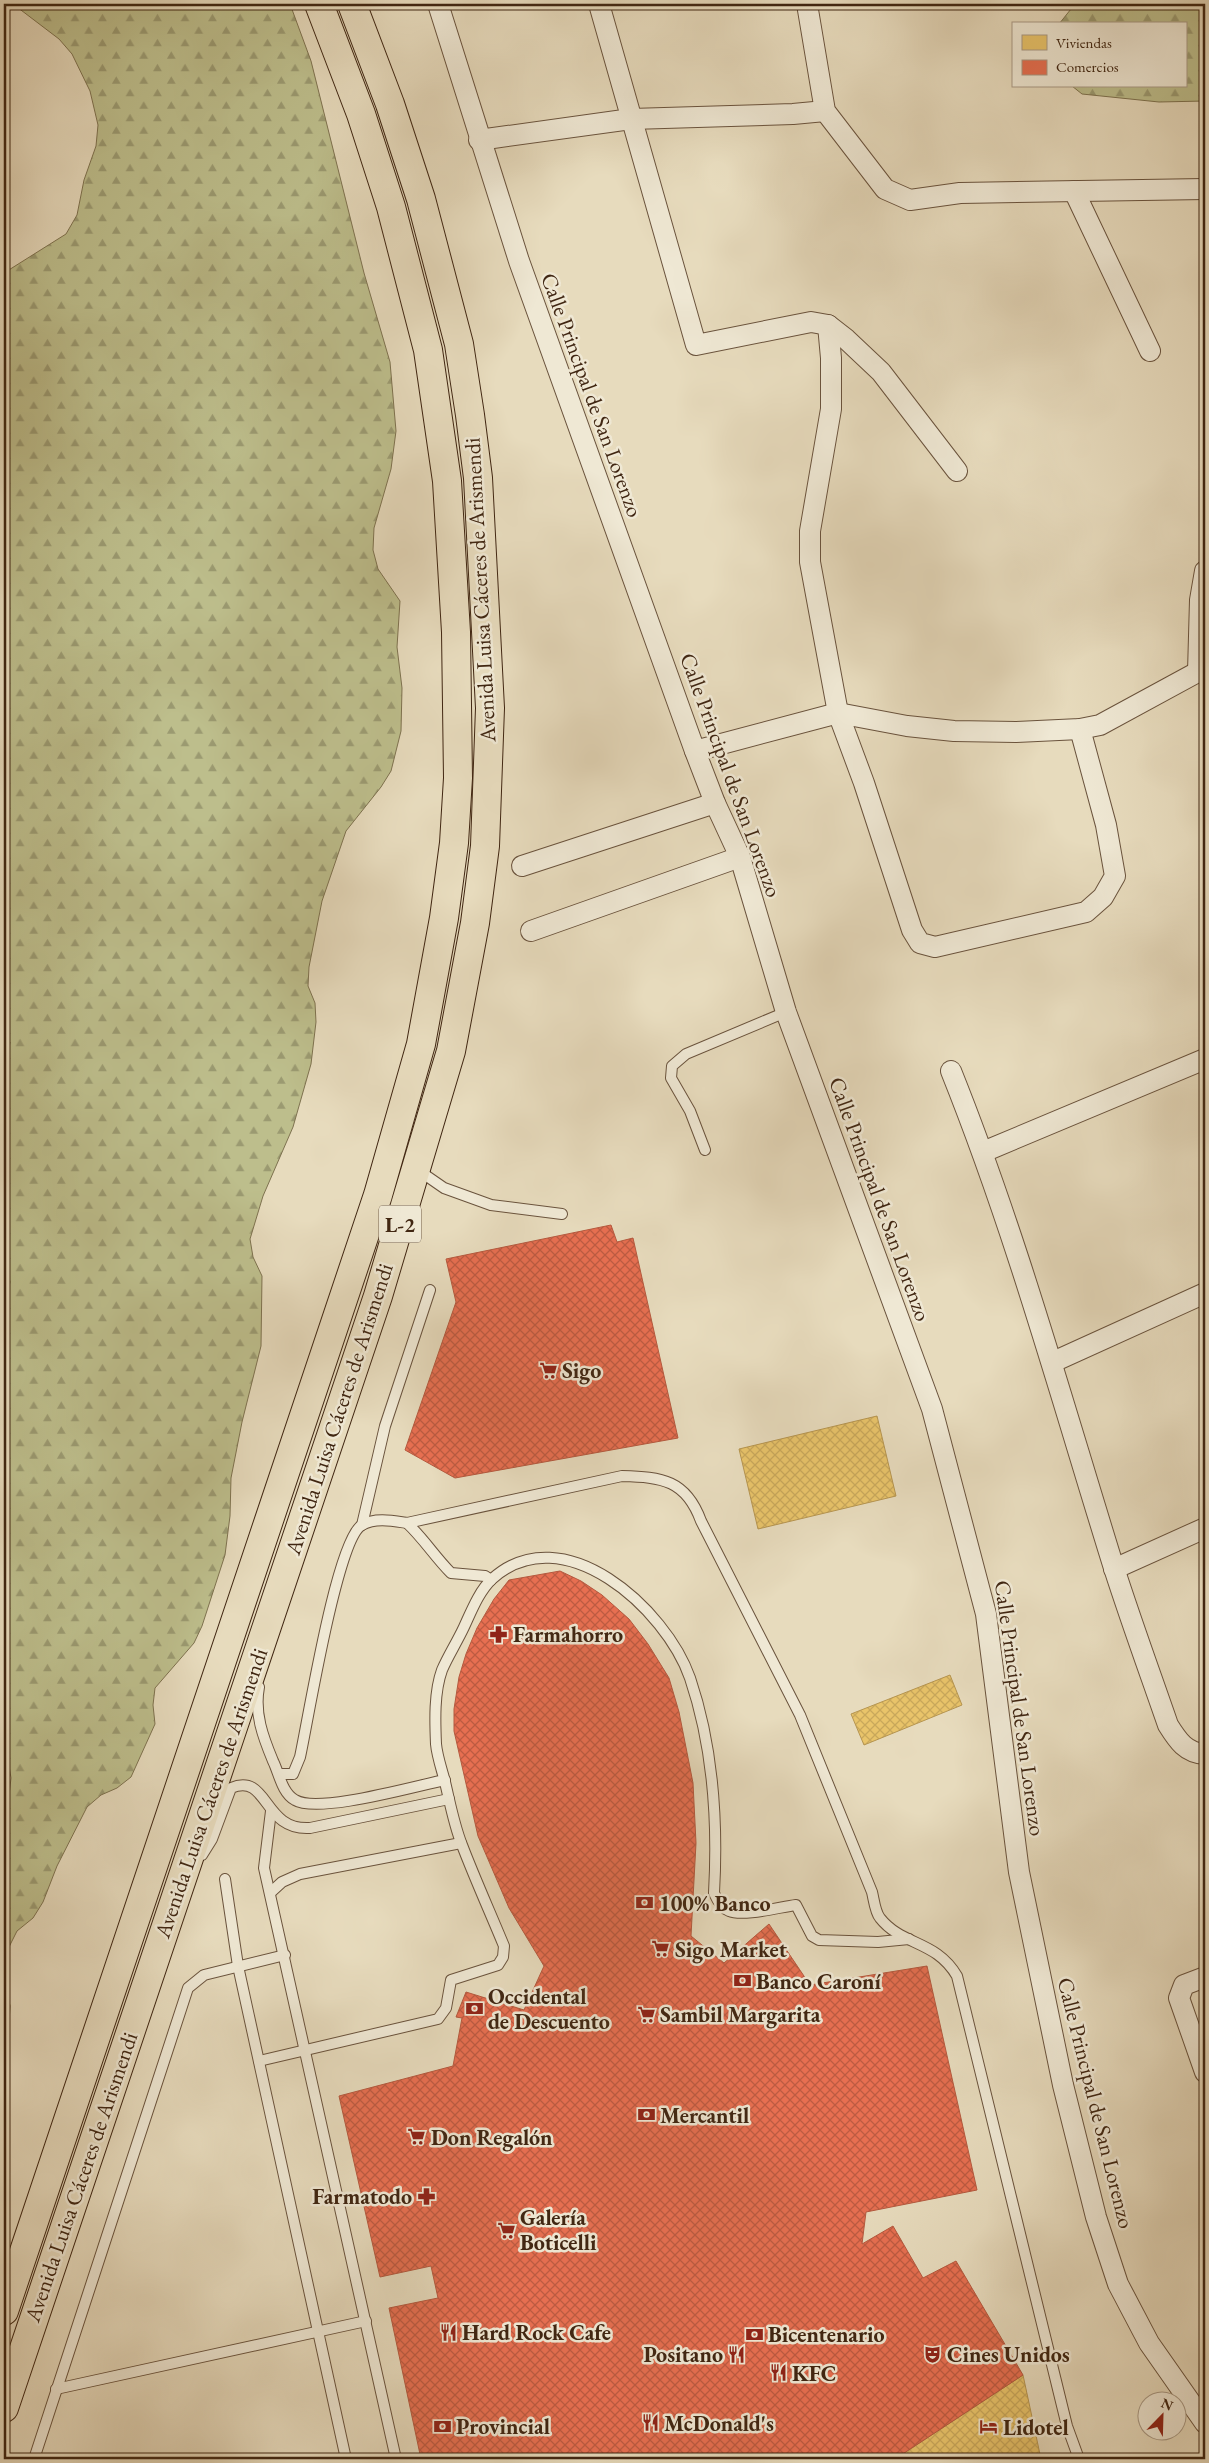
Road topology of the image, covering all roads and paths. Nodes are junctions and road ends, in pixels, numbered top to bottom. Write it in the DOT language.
graph roads {
  1 [pos="319,4"];
  2 [pos="352,4"];
  3 [pos="438,4"];
  4 [pos="599,4"];
  5 [pos="807,4"];
  6 [pos="825,111"];
  7 [pos="630,119"];
  8 [pos="479,140"];
  9 [pos="1205,188"];
  10 [pos="1074,191"];
  11 [pos="828,325"];
  12 [pos="1150,351"];
  13 [pos="958,471"];
  14 [pos="1205,571"];
  15 [pos="1202,670"];
  16 [pos="838,713"];
  17 [pos="1080,729"];
  18 [pos="695,751"];
  19 [pos="715,802"];
  20 [pos="740,857"];
  21 [pos="522,866"];
  22 [pos="531,931"];
  23 [pos="786,1012"];
  24 [pos="1205,1060"];
  25 [pos="951,1071"];
  26 [pos="706,1150"];
  27 [pos="983,1152"];
  28 [pos="417,1170"];
  29 [pos="562,1214"];
  30 [pos="430,1290"];
  31 [pos="1205,1293"];
  32 [pos="1053,1362"];
  33 [pos="304,1514"];
  34 [pos="408,1523"];
  35 [pos="362,1525"];
  36 [pos="1205,1528"];
  37 [pos="1114,1569"];
  38 [pos="491,1580"];
  39 [pos="1205,1754"];
  40 [pos="279,1774"];
  41 [pos="445,1780"];
  42 [pos="449,1799"];
  43 [pos="271,1811"];
  44 [pos="461,1843"];
  45 [pos="225,1878"];
  46 [pos="177,1893"];
  47 [pos="270,1893"];
  48 [pos="908,1939"];
  49 [pos="285,1955"];
  50 [pos="238,1966"];
  51 [pos="1205,1977"];
  52 [pos="305,2051"];
  53 [pos="259,2061"];
  54 [pos="1205,2072"];
  55 [pos="4,2311"];
  56 [pos="366,2321"];
  57 [pos="318,2331"];
  58 [pos="56,2389"];
  59 [pos="4,2408"];
  60 [pos="1205,2423"];
  61 [pos="34,2459"];
  62 [pos="346,2459"];
  63 [pos="396,2459"];
  64 [pos="1079,2459"];
  1 -- 55 [label="main road, Avenida Luisa Cáceres de Arismendi / L-2"];
  2 -- 28 [label="main road, Avenida Luisa Cáceres de Arismendi / L-2"];
  3 -- 8 [label="street, Calle Principal de San Lorenzo"];
  4 -- 7 [label="street"];
  5 -- 6 [label="street"];
  6 -- 7 [label="street"];
  6 -- 10 [label="street"];
  7 -- 8 [label="street"];
  7 -- 11 [label="street"];
  8 -- 18 [label="street, Calle Principal de San Lorenzo"];
  9 -- 10 [label="street"];
  10 -- 12 [label="street"];
  11 -- 13 [label="street"];
  11 -- 16 [label="street"];
  14 -- 15 [label="street"];
  15 -- 17 [label="street"];
  16 -- 17 [label="street"];
  16 -- 17 [label="street"];
  16 -- 18 [label="street"];
  18 -- 19 [label="street, Calle Principal de San Lorenzo"];
  19 -- 20 [label="street, Calle Principal de San Lorenzo"];
  19 -- 21 [label="street"];
  20 -- 22 [label="street"];
  20 -- 23 [label="street, Calle Principal de San Lorenzo"];
  23 -- 26 [label="lane"];
  23 -- 60 [label="street, Calle Principal de San Lorenzo"];
  24 -- 27 [label="street"];
  25 -- 27 [label="street"];
  27 -- 32 [label="street"];
  28 -- 29 [label="lane"];
  28 -- 33 [label="main road, Avenida Luisa Cáceres de Arismendi / L-2"];
  30 -- 35 [label="lane"];
  31 -- 32 [label="street"];
  32 -- 37 [label="street"];
  33 -- 40 [label="lane"];
  33 -- 46 [label="main road, Avenida Luisa Cáceres de Arismendi / L-2"];
  34 -- 35 [label="lane"];
  34 -- 38 [label="lane"];
  34 -- 48 [label="lane"];
  35 -- 40 [label="lane"];
  36 -- 37 [label="street"];
  37 -- 39 [label="street"];
  38 -- 41 [label="lane"];
  38 -- 48 [label="lane"];
  40 -- 41 [label="lane"];
  41 -- 42 [label="lane"];
  42 -- 43 [label="lane"];
  42 -- 44 [label="lane"];
  43 -- 46 [label="lane"];
  43 -- 47 [label="lane"];
  44 -- 47 [label="lane"];
  44 -- 52 [label="lane"];
  45 -- 50 [label="lane"];
  46 -- 59 [label="main road, Avenida Luisa Cáceres de Arismendi / L-2"];
  47 -- 49 [label="lane"];
  48 -- 64 [label="lane"];
  49 -- 50 [label="lane"];
  49 -- 52 [label="lane"];
  50 -- 53 [label="lane"];
  50 -- 58 [label="lane"];
  51 -- 54 [label="street"];
  52 -- 53 [label="lane"];
  52 -- 56 [label="lane"];
  53 -- 57 [label="lane"];
  56 -- 57 [label="lane"];
  56 -- 63 [label="lane"];
  57 -- 58 [label="lane"];
  57 -- 62 [label="lane"];
  58 -- 61 [label="lane"];
}
